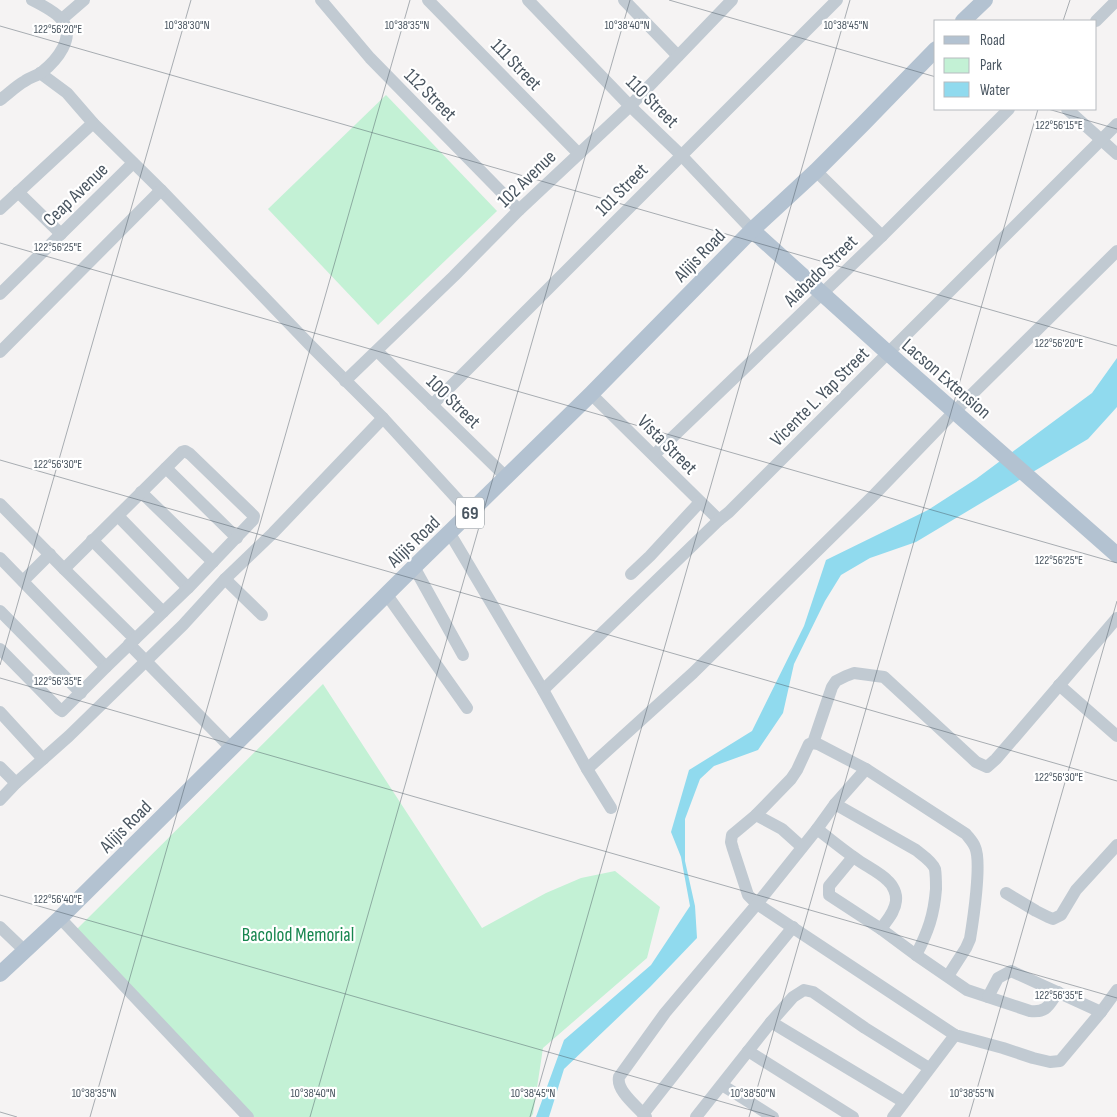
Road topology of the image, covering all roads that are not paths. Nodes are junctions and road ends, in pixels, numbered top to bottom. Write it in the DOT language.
graph roads {
  1 [pos="32,0"];
  2 [pos="84,0"];
  3 [pos="321,0"];
  4 [pos="428,0"];
  5 [pos="528,0"];
  6 [pos="624,0"];
  7 [pos="837,0"];
  8 [pos="985,0"];
  9 [pos="1117,0"];
  10 [pos="727,2"];
  11 [pos="62,19"];
  12 [pos="964,20"];
  13 [pos="1097,21"];
  14 [pos="934,51"];
  15 [pos="678,56"];
  16 [pos="40,74"];
  17 [pos="0,100"];
  18 [pos="630,106"];
  19 [pos="1008,110"];
  20 [pos="1068,110"];
  21 [pos="93,123"];
  22 [pos="1117,124"];
  23 [pos="1101,140"];
  24 [pos="579,154"];
  25 [pos="1117,154"];
  26 [pos="681,155"];
  27 [pos="134,163"];
  28 [pos="816,171"];
  29 [pos="161,190"];
  30 [pos="18,192"];
  31 [pos="2,202"];
  32 [pos="519,210"];
  33 [pos="752,230"];
  34 [pos="61,234"];
  35 [pos="882,236"];
  36 [pos="1117,251"];
  37 [pos="0,294"];
  38 [pos="822,294"];
  39 [pos="0,352"];
  40 [pos="377,352"];
  41 [pos="888,353"];
  42 [pos="345,381"];
  43 [pos="591,394"];
  44 [pos="432,405"];
  45 [pos="954,412"];
  46 [pos="383,418"];
  47 [pos="654,455"];
  48 [pos="166,468"];
  49 [pos="506,478"];
  50 [pos="141,492"];
  51 [pos="700,502"];
  52 [pos="0,504"];
  53 [pos="470,513"];
  54 [pos="118,516"];
  55 [pos="719,520"];
  56 [pos="449,532"];
  57 [pos="237,538"];
  58 [pos="92,540"];
  59 [pos="50,554"];
  60 [pos="1117,554"];
  61 [pos="0,558"];
  62 [pos="213,562"];
  63 [pos="414,567"];
  64 [pos="64,569"];
  65 [pos="631,574"];
  66 [pos="225,579"];
  67 [pos="23,581"];
  68 [pos="188,588"];
  69 [pos="387,595"];
  70 [pos="0,611"];
  71 [pos="163,612"];
  72 [pos="262,615"];
  73 [pos="1117,618"];
  74 [pos="132,642"];
  75 [pos="0,649"];
  76 [pos="463,655"];
  77 [pos="145,660"];
  78 [pos="106,667"];
  79 [pos="1059,685"];
  80 [pos="543,690"];
  81 [pos="81,693"];
  82 [pos="467,708"];
  83 [pos="0,712"];
  84 [pos="1117,736"];
  85 [pos="813,743"];
  86 [pos="232,748"];
  87 [pos="44,759"];
  88 [pos="0,767"];
  89 [pos="587,769"];
  90 [pos="866,769"];
  91 [pos="16,783"];
  92 [pos="0,800"];
  93 [pos="835,804"];
  94 [pos="611,808"];
  95 [pos="756,815"];
  96 [pos="817,829"];
  97 [pos="1117,845"];
  98 [pos="802,847"];
  99 [pos="852,856"];
  100 [pos="1006,893"];
  101 [pos="757,904"];
  102 [pos="60,918"];
  103 [pos="0,927"];
  104 [pos="793,927"];
  105 [pos="881,928"];
  106 [pos="24,950"];
  107 [pos="916,955"];
  108 [pos="0,974"];
  109 [pos="948,976"];
  110 [pos="1117,990"];
  111 [pos="1058,992"];
  112 [pos="988,997"];
  113 [pos="1101,1012"];
  114 [pos="771,1022"];
  115 [pos="954,1035"];
  116 [pos="748,1051"];
  117 [pos="929,1068"];
  118 [pos="722,1085"];
  119 [pos="904,1102"];
  120 [pos="645,1115"];
  121 [pos="248,1117"];
  122 [pos="696,1117"];
  123 [pos="773,1117"];
  124 [pos="853,1117"];
  125 [pos="892,1117"];
  1 -- 11 [label="street"];
  2 -- 11 [label="street"];
  3 -- 32 [label="street, 112 Street"];
  4 -- 24 [label="street, 111 Street"];
  5 -- 18 [label="street, 110 Street"];
  6 -- 15 [label="street"];
  7 -- 26 [label="street, 101 Street"];
  8 -- 12 [label="main road"];
  9 -- 13 [label="street"];
  10 -- 15 [label="street, 102 Avenue"];
  11 -- 16 [label="street"];
  14 -- 28 [label="main road, Alijis Road / 69"];
  15 -- 18 [label="street, 102 Avenue"];
  16 -- 17 [label="street"];
  16 -- 21 [label="street"];
  18 -- 24 [label="street, 102 Avenue"];
  18 -- 26 [label="street, 110 Street"];
  19 -- 35 [label="street, Alabado Street"];
  20 -- 23 [label="street"];
  21 -- 27 [label="street"];
  21 -- 30 [label="street"];
  22 -- 23 [label="street, Vicente L. Yap Street"];
  23 -- 25 [label="street"];
  23 -- 41 [label="street, Vicente L. Yap Street"];
  24 -- 32 [label="street, 102 Avenue"];
  26 -- 33 [label="street, 110 Street"];
  26 -- 44 [label="street, 101 Street"];
  27 -- 29 [label="street"];
  27 -- 34 [label="street, Ceap Avenue"];
  28 -- 33 [label="main road, Alijis Road / 69"];
  28 -- 35 [label="street"];
  29 -- 39 [label="street"];
  29 -- 42 [label="street"];
  30 -- 31 [label="street"];
  30 -- 34 [label="street"];
  32 -- 40 [label="street, 102 Avenue"];
  33 -- 38 [label="main road, Lacson Extension"];
  33 -- 43 [label="main road, Alijis Road / 69"];
  34 -- 37 [label="street, Ceap Avenue"];
  35 -- 38 [label="street, Alabado Street"];
  36 -- 45 [label="street"];
  38 -- 41 [label="main road, Lacson Extension"];
  38 -- 47 [label="street, Alabado Street"];
  40 -- 42 [label="street, 102 Avenue"];
  40 -- 44 [label="street, 100 Street"];
  41 -- 45 [label="main road, Lacson Extension"];
  41 -- 55 [label="street, Vicente L. Yap Street"];
  42 -- 46 [label="street"];
  43 -- 47 [label="street, Vista Street"];
  43 -- 49 [label="main road, Alijis Road / 69"];
  44 -- 49 [label="street, 100 Street"];
  45 -- 60 [label="main road, Lacson Extension"];
  45 -- 89 [label="street"];
  46 -- 53 [label="street"];
  46 -- 66 [label="street"];
  47 -- 51 [label="street, Vista Street"];
  48 -- 50 [label="street"];
  48 -- 57 [label="street"];
  48 -- 57 [label="street"];
  49 -- 53 [label="main road, Alijis Road / 69"];
  50 -- 54 [label="street"];
  50 -- 62 [label="street"];
  51 -- 55 [label="street, Vista Street"];
  51 -- 65 [label="street"];
  52 -- 59 [label="street"];
  53 -- 56 [label="main road, Alijis Road / 69"];
  54 -- 58 [label="street"];
  54 -- 68 [label="street"];
  55 -- 80 [label="street, Vicente L. Yap Street"];
  56 -- 63 [label="main road, Alijis Road / 69"];
  56 -- 80 [label="street"];
  57 -- 62 [label="street"];
  58 -- 64 [label="street"];
  58 -- 71 [label="street"];
  59 -- 64 [label="street"];
  59 -- 67 [label="street"];
  61 -- 67 [label="street"];
  62 -- 68 [label="street"];
  63 -- 69 [label="main road, Alijis Road / 69"];
  63 -- 76 [label="street"];
  64 -- 74 [label="street"];
  66 -- 72 [label="street"];
  66 -- 77 [label="street"];
  67 -- 78 [label="street"];
  68 -- 71 [label="street"];
  69 -- 82 [label="street"];
  69 -- 86 [label="main road, Alijis Road / 69"];
  70 -- 81 [label="street"];
  71 -- 74 [label="street"];
  73 -- 79 [label="street"];
  74 -- 77 [label="street"];
  74 -- 78 [label="street"];
  75 -- 81 [label="street"];
  77 -- 86 [label="street"];
  77 -- 87 [label="street"];
  78 -- 81 [label="street"];
  79 -- 84 [label="street"];
  79 -- 85 [label="street"];
  80 -- 89 [label="street"];
  83 -- 87 [label="street"];
  85 -- 90 [label="street"];
  85 -- 95 [label="street"];
  86 -- 102 [label="main road, Alijis Road / 69"];
  87 -- 91 [label="street"];
  88 -- 91 [label="street"];
  89 -- 94 [label="street"];
  90 -- 93 [label="street"];
  90 -- 109 [label="street"];
  91 -- 92 [label="street"];
  93 -- 96 [label="street"];
  93 -- 107 [label="street"];
  95 -- 98 [label="street"];
  95 -- 101 [label="street"];
  96 -- 98 [label="street"];
  96 -- 99 [label="street"];
  97 -- 100 [label="street"];
  98 -- 101 [label="street"];
  99 -- 105 [label="street"];
  99 -- 105 [label="street"];
  101 -- 104 [label="street"];
  101 -- 120 [label="street"];
  102 -- 106 [label="main road, Alijis Road / 69"];
  102 -- 121 [label="street"];
  103 -- 106 [label="street"];
  104 -- 115 [label="street"];
  104 -- 120 [label="street"];
  105 -- 107 [label="street"];
  106 -- 108 [label="main road, Alijis Road / 69"];
  107 -- 109 [label="street"];
  109 -- 112 [label="street"];
  110 -- 113 [label="street"];
  111 -- 112 [label="street"];
  111 -- 112 [label="street"];
  111 -- 113 [label="street"];
  113 -- 115 [label="street"];
  114 -- 116 [label="street"];
  114 -- 117 [label="street"];
  114 -- 119 [label="street"];
  115 -- 117 [label="street"];
  116 -- 118 [label="street"];
  116 -- 124 [label="street"];
  117 -- 119 [label="street"];
  118 -- 122 [label="street"];
  118 -- 123 [label="street"];
  119 -- 125 [label="street"];
}
